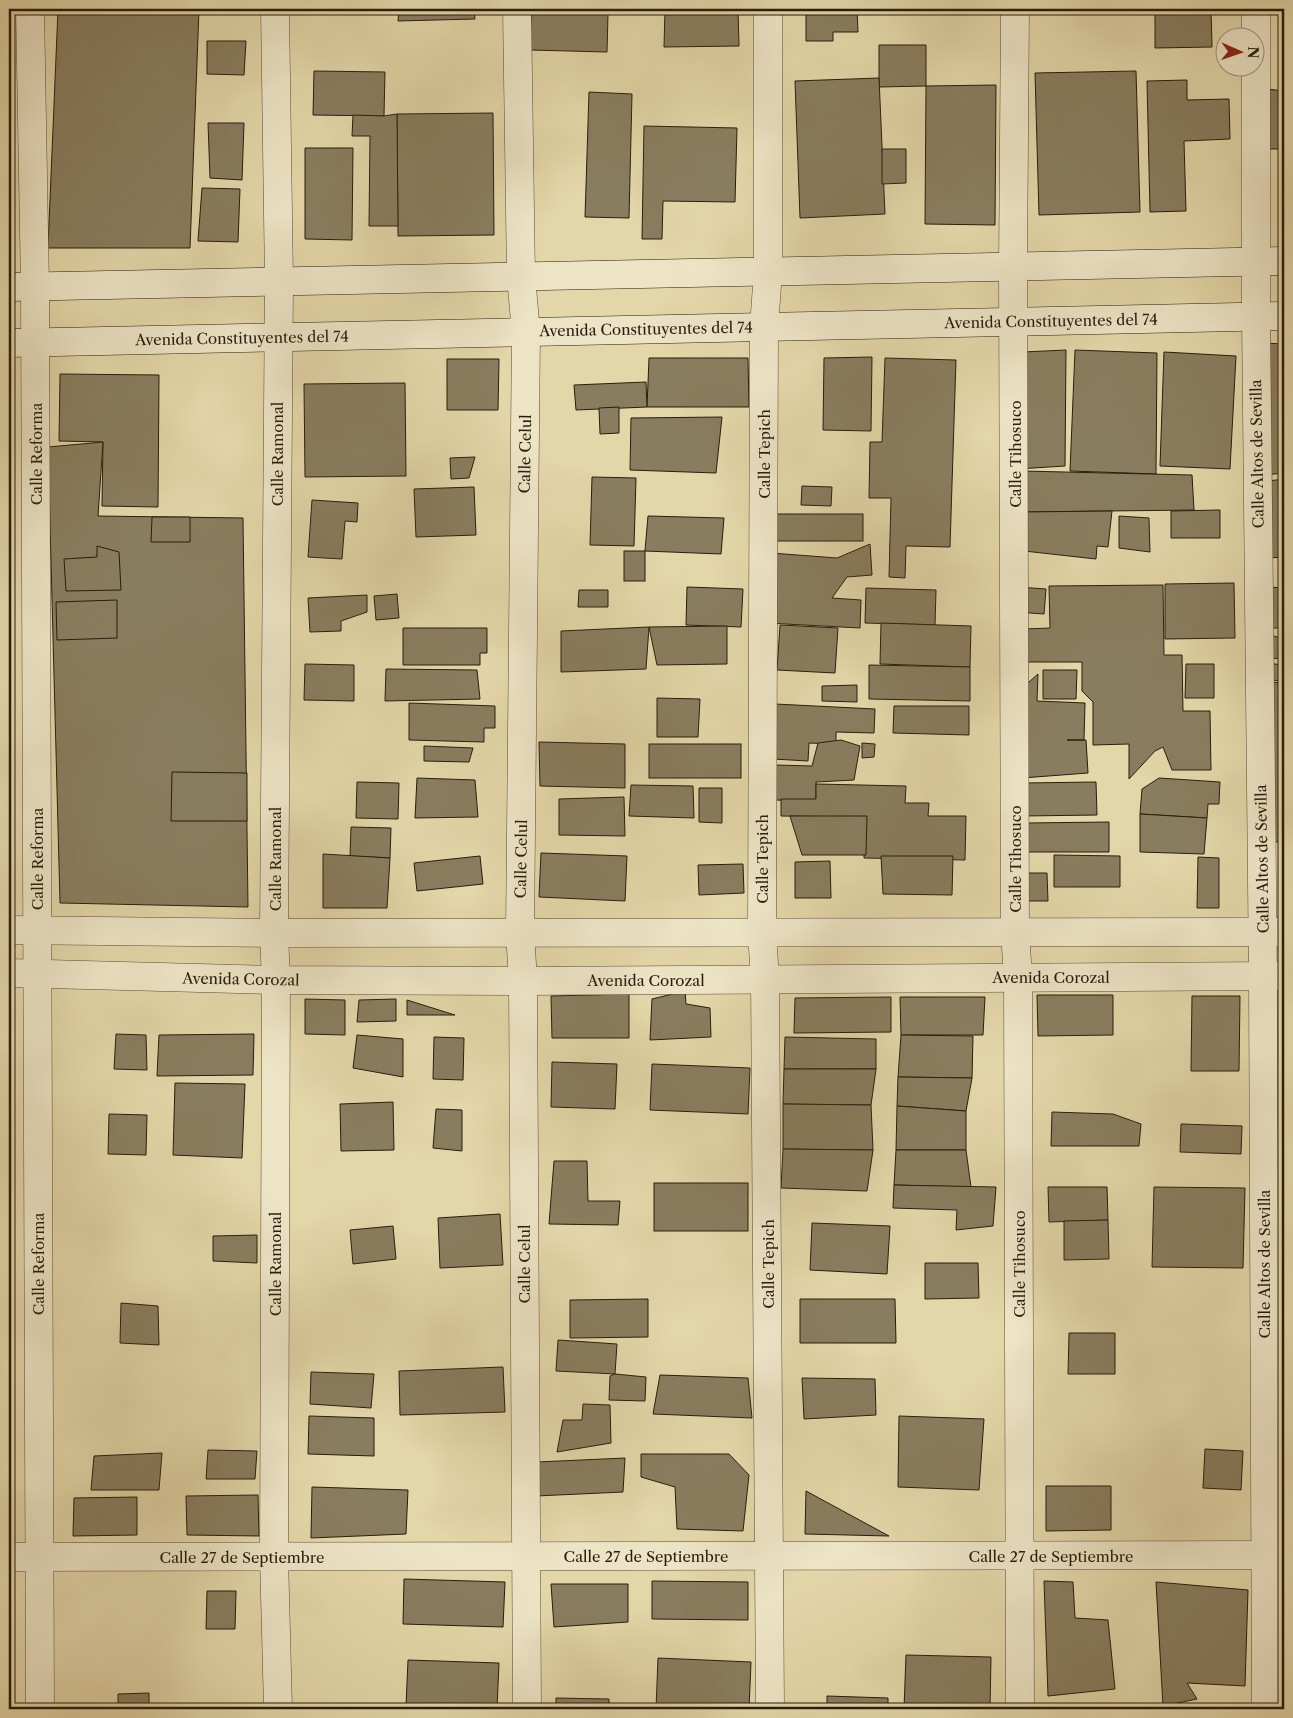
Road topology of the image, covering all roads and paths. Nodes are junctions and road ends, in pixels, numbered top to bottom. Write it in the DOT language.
graph roads {
  1 [pos="30,9"];
  2 [pos="275,9"];
  3 [pos="517,9"];
  4 [pos="768,9"];
  5 [pos="1015,9"];
  6 [pos="1256,9"];
  7 [pos="1256,262"];
  8 [pos="1284,262"];
  9 [pos="1013,267"];
  10 [pos="768,272"];
  11 [pos="521,277"];
  12 [pos="279,282"];
  13 [pos="22,287"];
  14 [pos="1284,316"];
  15 [pos="1256,317"];
  16 [pos="1014,322"];
  17 [pos="764,327"];
  18 [pos="526,332"];
  19 [pos="278,337"];
  20 [pos="22,342"];
  21 [pos="9,930"];
  22 [pos="37,930"];
  23 [pos="520,932"];
  24 [pos="1016,932"];
  25 [pos="1273,932"];
  26 [pos="274,933"];
  27 [pos="762,933"];
  28 [pos="9,973"];
  29 [pos="37,973"];
  30 [pos="1274,976"];
  31 [pos="1018,977"];
  32 [pos="765,979"];
  33 [pos="276,980"];
  34 [pos="522,981"];
  35 [pos="1274,1555"];
  36 [pos="526,1556"];
  37 [pos="770,1556"];
  38 [pos="1020,1556"];
  39 [pos="9,1557"];
  40 [pos="40,1557"];
  41 [pos="274,1557"];
  42 [pos="40,1709"];
  43 [pos="278,1709"];
  44 [pos="527,1709"];
  45 [pos="770,1709"];
  46 [pos="1020,1709"];
  47 [pos="1266,1709"];
  1 -- 13 [label="street, Calle Reforma"];
  2 -- 12 [label="street, Calle Ramonal"];
  3 -- 11 [label="street, Calle Celul"];
  4 -- 10 [label="street, Calle Tepich"];
  5 -- 9 [label="street, Calle Tihosuco"];
  6 -- 7 [label="street, Calle Altos de Sevilla"];
  7 -- 8 [label="street"];
  7 -- 9 [label="street"];
  7 -- 15 [label="street, Calle Altos de Sevilla"];
  9 -- 10 [label="street"];
  9 -- 16 [label="street, Calle Tihosuco"];
  10 -- 11 [label="street"];
  10 -- 17 [label="street, Calle Tepich"];
  11 -- 12 [label="street"];
  11 -- 18 [label="street, Calle Celul"];
  12 -- 13 [label="street"];
  12 -- 19 [label="street, Calle Ramonal"];
  13 -- 20 [label="street, Calle Reforma"];
  14 -- 15 [label="street, Avenida Constituyentes del 74"];
  15 -- 16 [label="street, Avenida Constituyentes del 74"];
  15 -- 25 [label="street, Calle Altos de Sevilla"];
  16 -- 17 [label="street, Avenida Constituyentes del 74"];
  16 -- 24 [label="street, Calle Tihosuco"];
  17 -- 18 [label="street, Avenida Constituyentes del 74"];
  17 -- 27 [label="street, Calle Tepich"];
  18 -- 19 [label="street, Avenida Constituyentes del 74"];
  18 -- 23 [label="street, Calle Celul"];
  19 -- 20 [label="street, Avenida Constituyentes del 74"];
  19 -- 26 [label="street, Calle Ramonal"];
  20 -- 22 [label="street, Calle Reforma"];
  21 -- 22 [label="street"];
  22 -- 26 [label="street"];
  22 -- 29 [label="street, Calle Reforma"];
  23 -- 26 [label="street"];
  23 -- 27 [label="street"];
  23 -- 34 [label="street, Calle Celul"];
  24 -- 25 [label="street"];
  24 -- 27 [label="street"];
  24 -- 31 [label="street, Calle Tihosuco"];
  25 -- 30 [label="street, Calle Altos de Sevilla"];
  26 -- 33 [label="street, Calle Ramonal"];
  27 -- 32 [label="street, Calle Tepich"];
  28 -- 29 [label="street, Avenida Corozal"];
  29 -- 33 [label="street, Avenida Corozal"];
  29 -- 40 [label="street, Calle Reforma"];
  30 -- 31 [label="street, Avenida Corozal"];
  30 -- 35 [label="street, Calle Altos de Sevilla"];
  31 -- 32 [label="street, Avenida Corozal"];
  31 -- 38 [label="street, Calle Tihosuco"];
  32 -- 34 [label="street, Avenida Corozal"];
  32 -- 37 [label="street, Calle Tepich"];
  33 -- 34 [label="street, Avenida Corozal"];
  33 -- 41 [label="street, Calle Ramonal"];
  34 -- 36 [label="street, Calle Celul"];
  35 -- 38 [label="street, Calle 27 de Septiembre"];
  35 -- 47 [label="street, Calle Altos de Sevilla"];
  36 -- 37 [label="street, Calle 27 de Septiembre"];
  36 -- 41 [label="street, Calle 27 de Septiembre"];
  36 -- 44 [label="street, Calle Celul"];
  37 -- 38 [label="street, Calle 27 de Septiembre"];
  37 -- 45 [label="street, Calle Tepich"];
  38 -- 46 [label="street, Calle Tihosuco"];
  39 -- 40 [label="street, Calle 27 de Septiembre"];
  40 -- 41 [label="street, Calle 27 de Septiembre"];
  40 -- 42 [label="street, Calle Reforma"];
  41 -- 43 [label="street, Calle Ramonal"];
}
